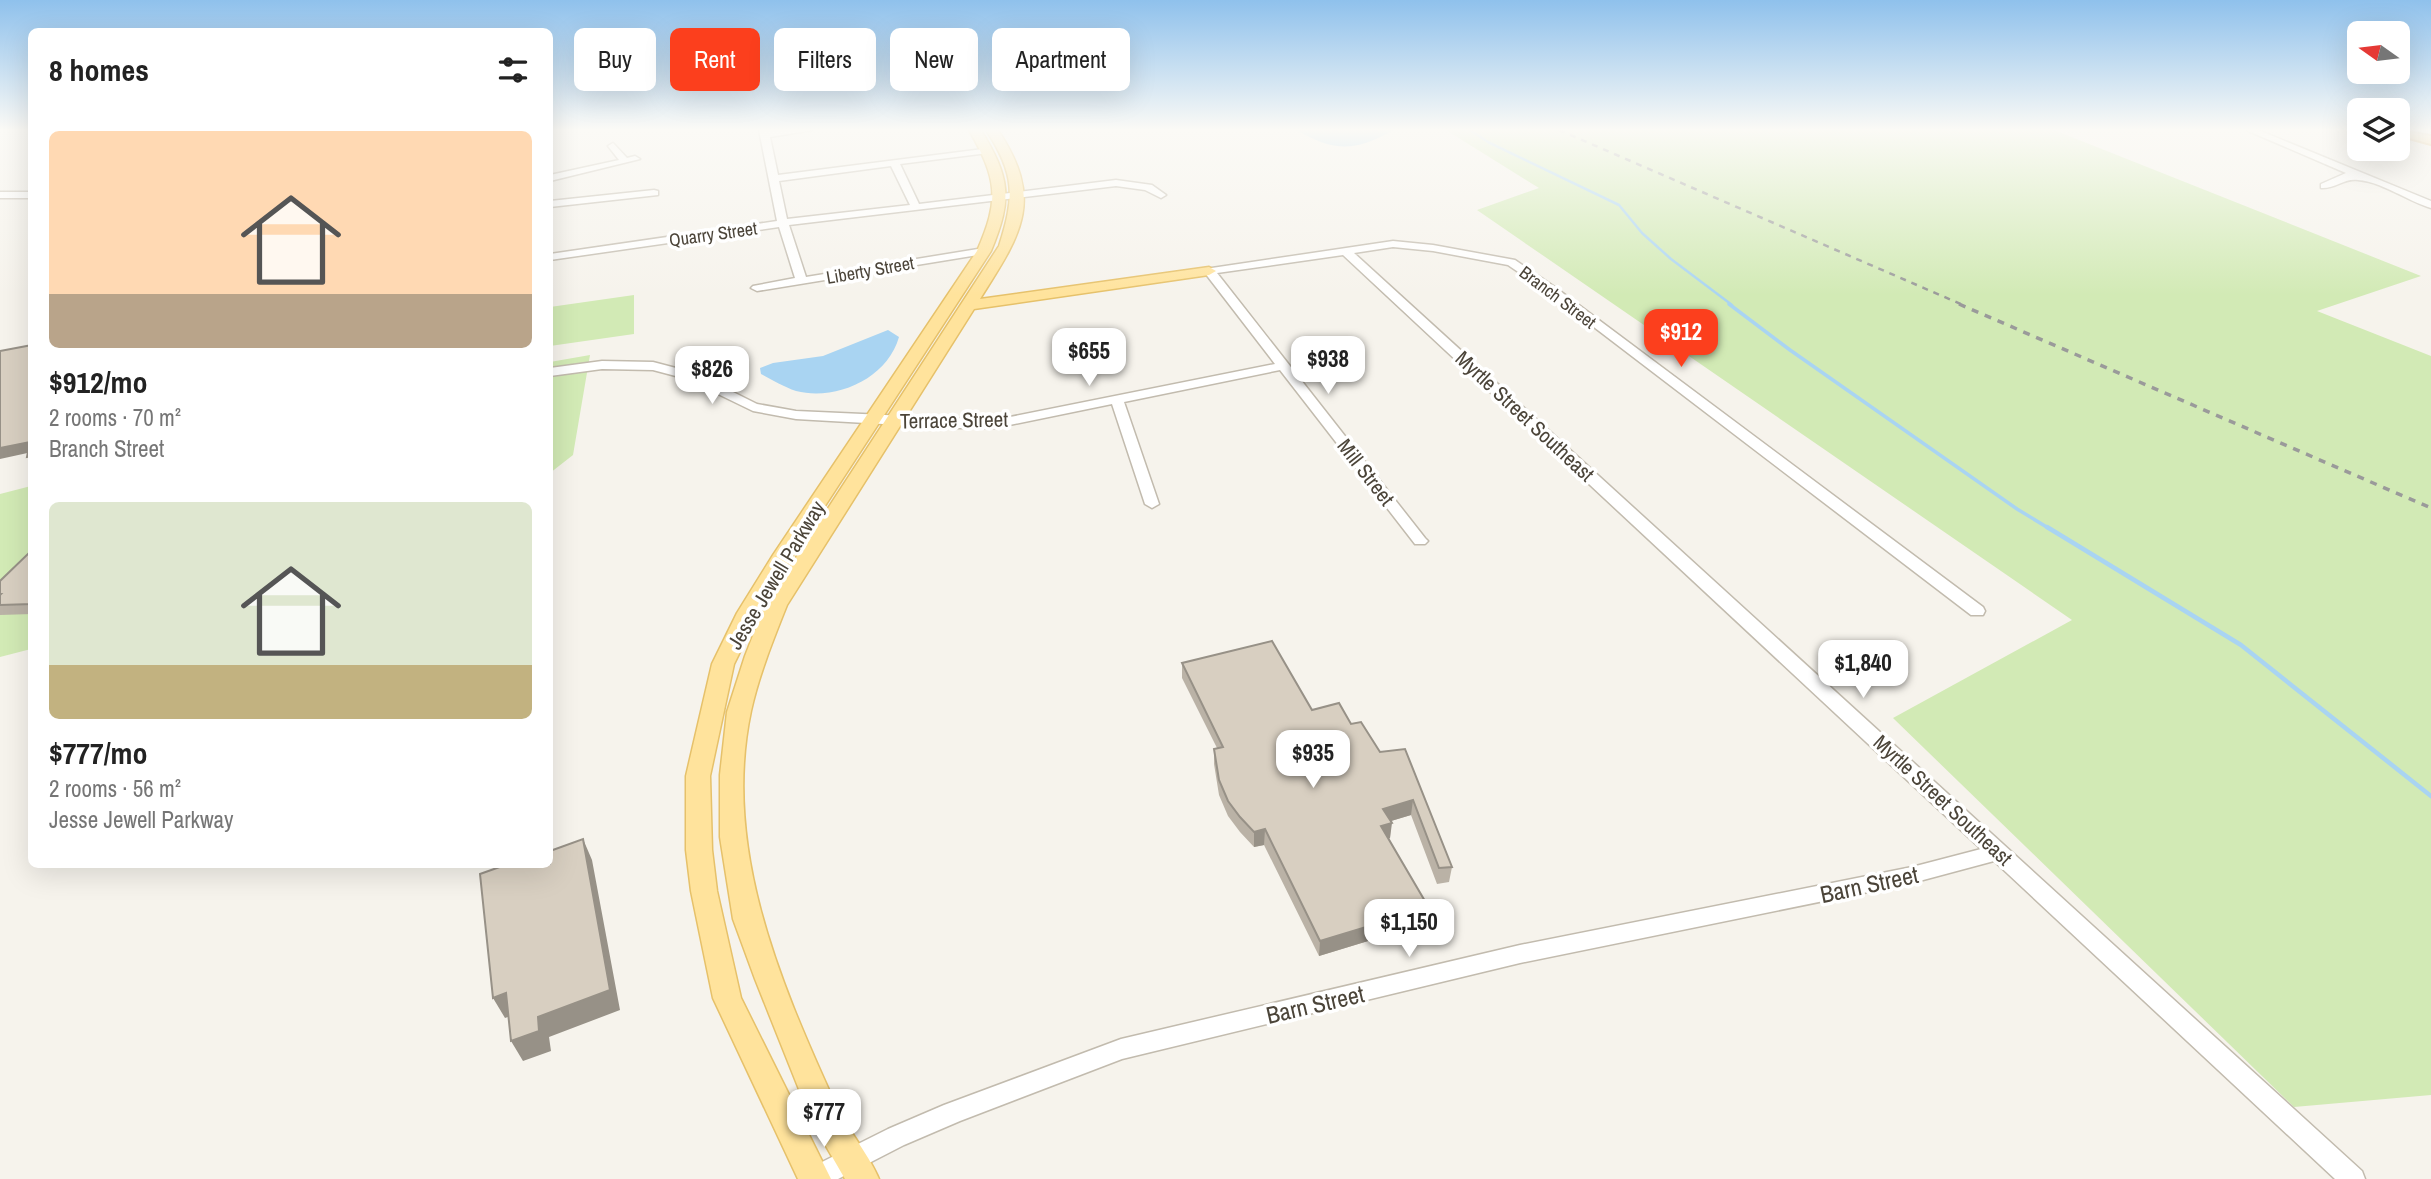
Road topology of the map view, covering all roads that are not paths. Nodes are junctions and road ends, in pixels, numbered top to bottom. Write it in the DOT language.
graph roads {
  1 [pos="777,185"];
  2 [pos="906,185"];
  3 [pos="1001,185"];
  4 [pos="1018,185"];
  5 [pos="1100,185"];
  6 [pos="1132,185"];
  7 [pos="2384,185"];
  8 [pos="654,193"];
  9 [pos="0,195"];
  10 [pos="28,195"];
  11 [pos="1019,195"];
  12 [pos="1161,195"];
  13 [pos="1002,196"];
  14 [pos="553,204"];
  15 [pos="2431,205"];
  16 [pos="916,207"];
  17 [pos="783,223"];
  18 [pos="984,251"];
  19 [pos="1346,251"];
  20 [pos="553,257"];
  21 [pos="1209,271"];
  22 [pos="802,282"];
  23 [pos="757,288"];
  24 [pos="968,305"];
  25 [pos="1283,366"];
  26 [pos="553,372"];
  27 [pos="1117,399"];
  28 [pos="884,421"];
  29 [pos="1152,504"];
  30 [pos="1420,541"];
  31 [pos="1977,611"];
  32 [pos="1998,852"];
  33 [pos="857,1170"];
  34 [pos="815,1179"];
  35 [pos="2353,1179"];
  1 -- 17 [label="street"];
  2 -- 16 [label="street"];
  3 -- 13 [label="main road"];
  4 -- 11 [label="main road"];
  5 -- 11 [label="street, Quarry Street"];
  6 -- 12 [label="street, Quarry Street"];
  7 -- 15 [label="street"];
  8 -- 14 [label="street"];
  9 -- 10 [label="street"];
  11 -- 13 [label="street, Quarry Street"];
  11 -- 24 [label="main road"];
  13 -- 16 [label="street, Quarry Street"];
  13 -- 18 [label="main road"];
  16 -- 17 [label="street, Quarry Street"];
  17 -- 20 [label="street, Quarry Street"];
  17 -- 22 [label="street"];
  18 -- 22 [label="street, Liberty Street"];
  18 -- 28 [label="main road"];
  19 -- 21 [label="street, Branch Street"];
  19 -- 31 [label="street, Branch Street"];
  19 -- 32 [label="street, Myrtle Street Southeast"];
  21 -- 24 [label="main road, Branch Street"];
  21 -- 25 [label="street, Mill Street"];
  22 -- 23 [label="street, Liberty Street"];
  24 -- 28 [label="main road"];
  25 -- 27 [label="street, Terrace Street"];
  25 -- 30 [label="street, Mill Street"];
  26 -- 28 [label="street, Terrace Street"];
  27 -- 28 [label="street, Terrace Street"];
  27 -- 29 [label="street"];
  28 -- 33 [label="main road, Jesse Jewell Parkway"];
  28 -- 34 [label="main road, Jesse Jewell Parkway"];
  32 -- 33 [label="street, Barn Street"];
  32 -- 35 [label="street, Myrtle Street Southeast"];
  33 -- 34 [label="street, Barn Street"];
}
